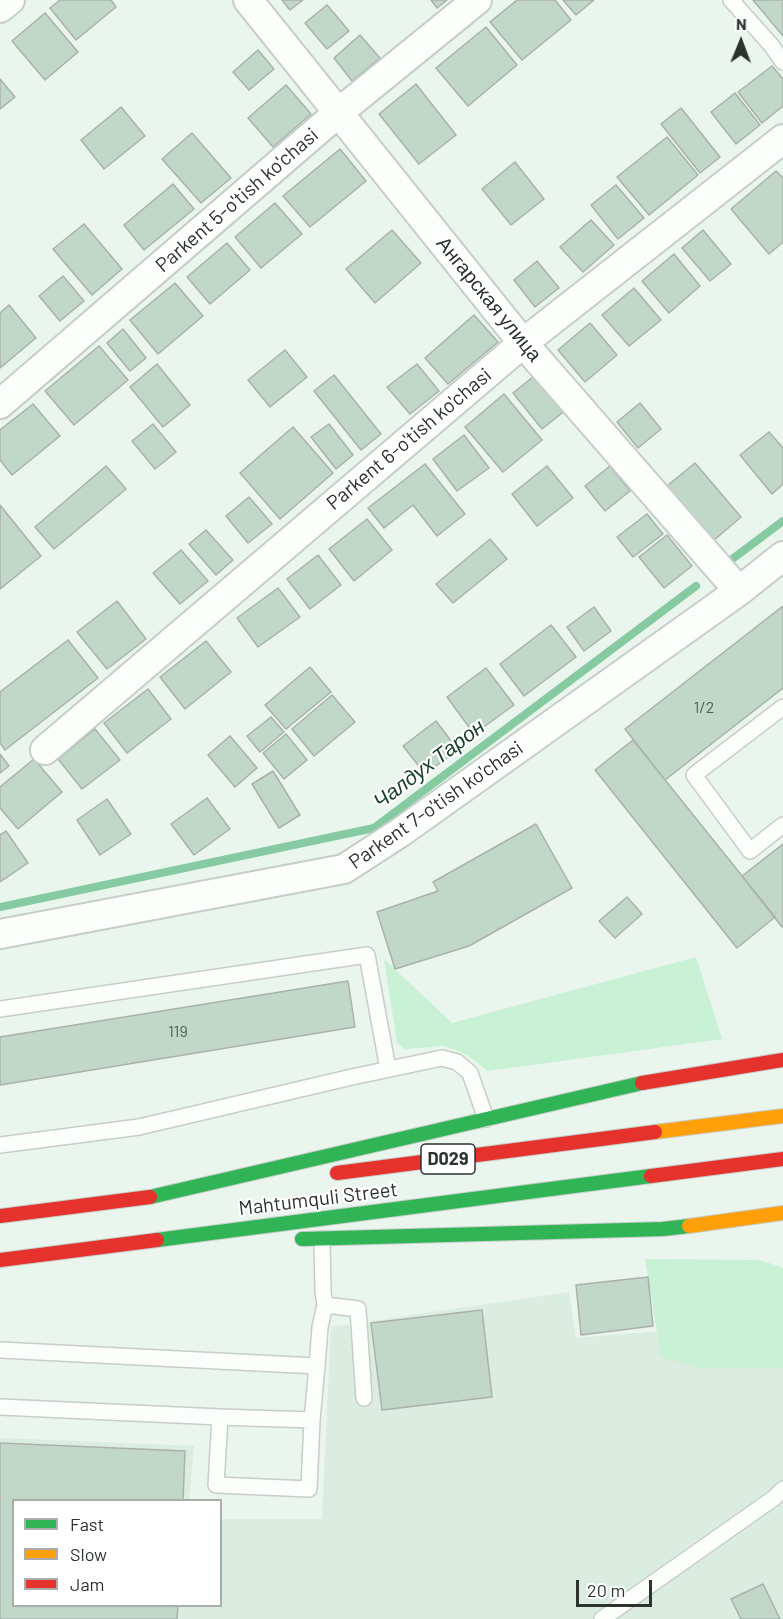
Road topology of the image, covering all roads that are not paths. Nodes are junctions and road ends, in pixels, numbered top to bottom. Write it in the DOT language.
graph roads {
  1 [pos="10,0"];
  2 [pos="248,0"];
  3 [pos="477,0"];
  4 [pos="731,0"];
  5 [pos="0,8"];
  6 [pos="783,62"];
  7 [pos="338,113"];
  8 [pos="783,139"];
  9 [pos="523,343"];
  10 [pos="0,404"];
  11 [pos="783,556"];
  12 [pos="739,591"];
  13 [pos="783,707"];
  14 [pos="45,750"];
  15 [pos="783,825"];
  16 [pos="0,934"];
  17 [pos="0,1009"];
  18 [pos="783,1060"];
  19 [pos="388,1069"];
  20 [pos="783,1116"];
  21 [pos="486,1119"];
  22 [pos="0,1145"];
  23 [pos="783,1159"];
  24 [pos="329,1174"];
  25 [pos="281,1180"];
  26 [pos="150,1197"];
  27 [pos="783,1213"];
  28 [pos="0,1216"];
  29 [pos="760,1216"];
  30 [pos="783,1228"];
  31 [pos="263,1239"];
  32 [pos="287,1239"];
  33 [pos="322,1239"];
  34 [pos="157,1240"];
  35 [pos="0,1260"];
  36 [pos="325,1305"];
  37 [pos="0,1350"];
  38 [pos="317,1366"];
  39 [pos="364,1398"];
  40 [pos="0,1407"];
  41 [pos="220,1417"];
  42 [pos="312,1420"];
  43 [pos="783,1489"];
  44 [pos="602,1619"];
  1 -- 5 [label="street"];
  2 -- 7 [label="street, Ангарская улица"];
  3 -- 7 [label="street, Parkent 5-o'tish ko'chasi"];
  4 -- 6 [label="lane"];
  7 -- 9 [label="street, Ангарская улица"];
  7 -- 10 [label="street, Parkent 5-o'tish ko'chasi"];
  8 -- 9 [label="street, Parkent 6-o'tish ko'chasi"];
  9 -- 12 [label="street, Ангарская улица"];
  9 -- 14 [label="street, Parkent 6-o'tish ko'chasi"];
  11 -- 12 [label="street, Parkent 7-o'tish ko'chasi"];
  12 -- 16 [label="street, Parkent 7-o'tish ko'chasi"];
  13 -- 15 [label="lane"];
  17 -- 19 [label="lane"];
  18 -- 21 [label="main road"];
  19 -- 21 [label="lane"];
  19 -- 22 [label="lane"];
  20 -- 24 [label="main road, Mahtumquli Street / D029"];
  21 -- 26 [label="main road"];
  23 -- 34 [label="main road, Mahtumquli Street / D029"];
  25 -- 26 [label="main road, Mahtumquli Street"];
  26 -- 28 [label="main road, Mahtumquli Street"];
  27 -- 29 [label="main road"];
  29 -- 30 [label="lane"];
  29 -- 33 [label="main road"];
  31 -- 34 [label="main road"];
  32 -- 33 [label="main road"];
  33 -- 36 [label="lane"];
  34 -- 35 [label="main road, Mahtumquli Street"];
  36 -- 38 [label="lane"];
  36 -- 39 [label="lane"];
  37 -- 38 [label="lane"];
  38 -- 42 [label="lane"];
  40 -- 41 [label="lane"];
  41 -- 42 [label="lane"];
  41 -- 42 [label="lane"];
  43 -- 44 [label="lane"];
}
